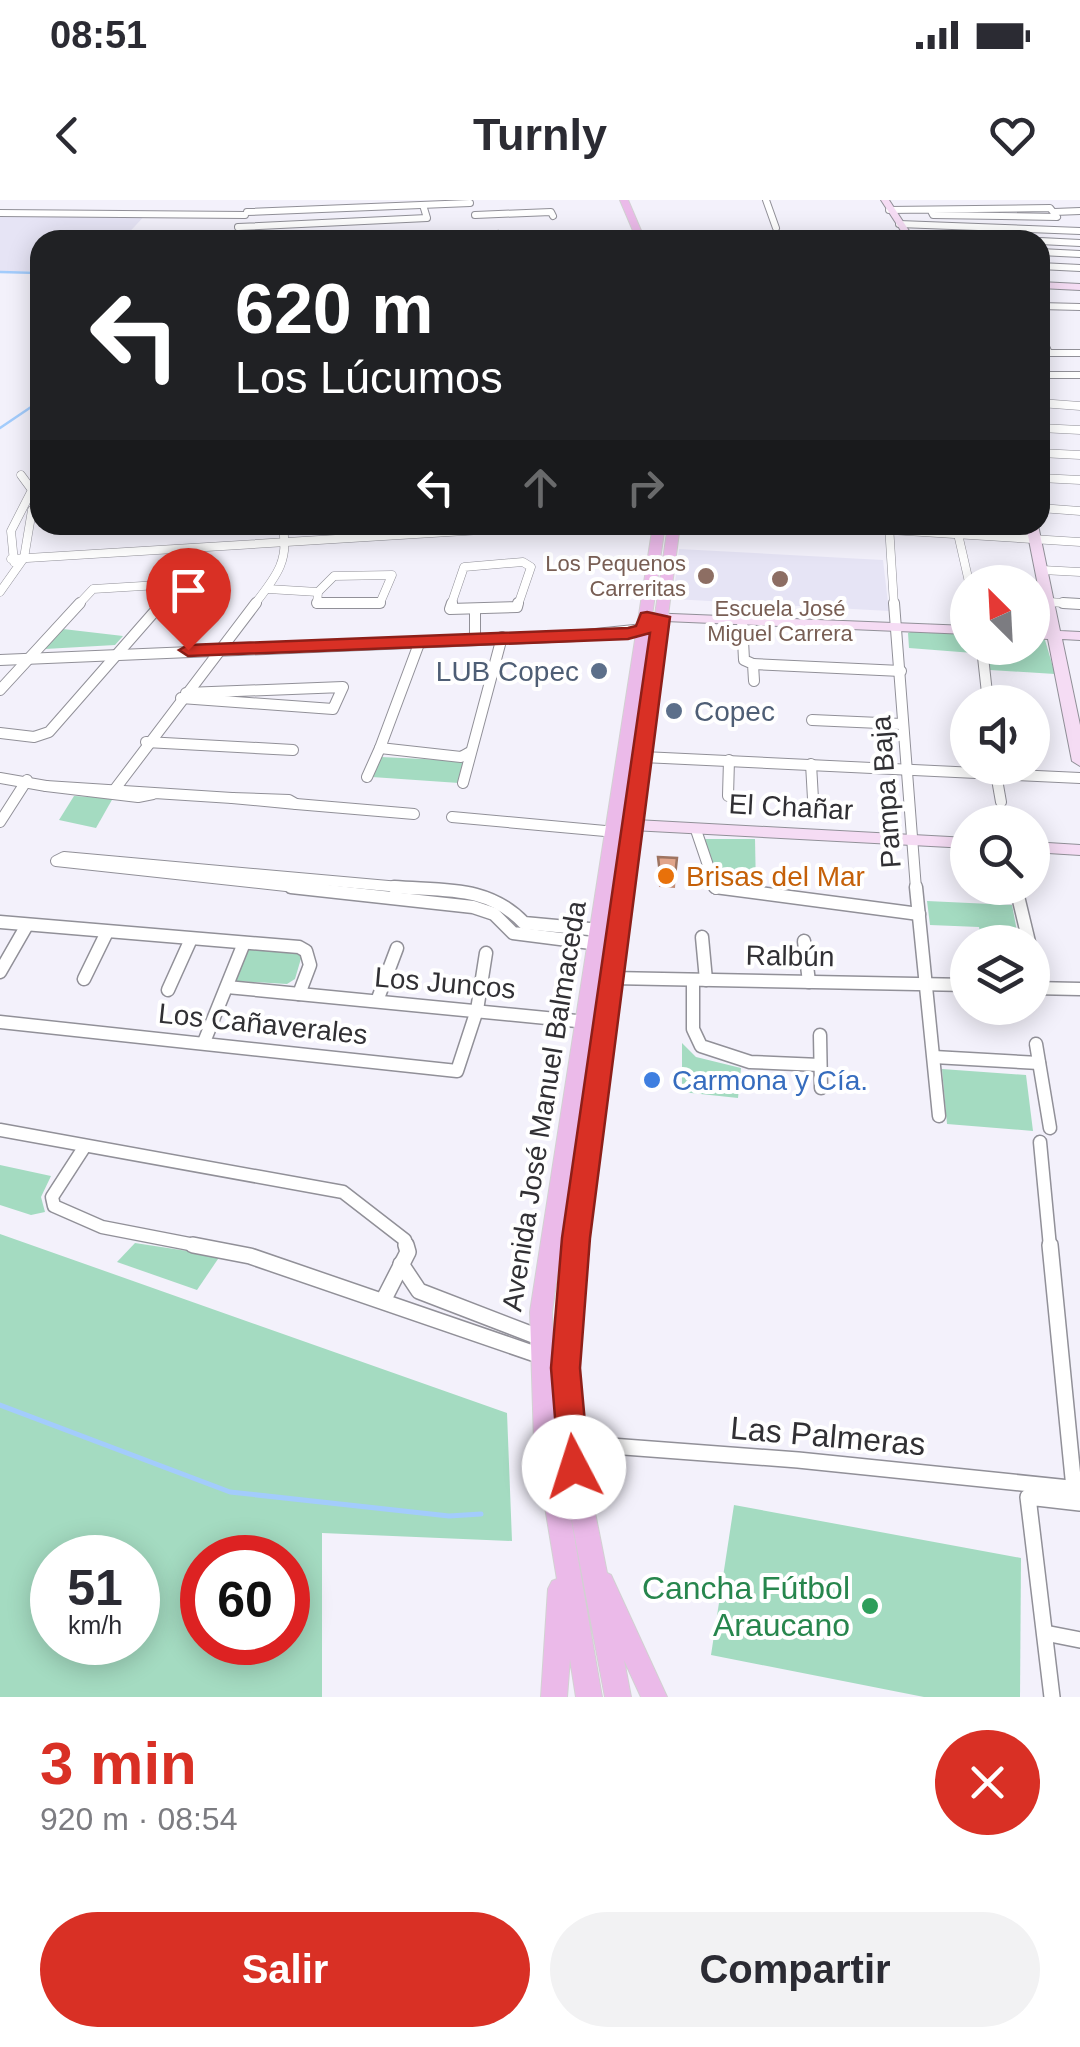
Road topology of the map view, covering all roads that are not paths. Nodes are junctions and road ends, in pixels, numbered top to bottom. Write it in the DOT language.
graph roads {
  1 [pos="255,200"];
  2 [pos="616,200"];
  3 [pos="624,200"];
  4 [pos="766,200"];
  5 [pos="470,202"];
  6 [pos="522,202"];
  7 [pos="423,205"];
  8 [pos="887,205"];
  9 [pos="312,209"];
  10 [pos="1080,212"];
  11 [pos="0,213"];
  12 [pos="10,213"];
  13 [pos="526,213"];
  14 [pos="245,214"];
  15 [pos="552,216"];
  16 [pos="312,223"];
  17 [pos="899,224"];
  18 [pos="776,228"];
  19 [pos="236,230"];
  20 [pos="626,230"];
  21 [pos="637,230"];
  22 [pos="903,230"];
  23 [pos="1080,231"];
  24 [pos="1050,241"];
  25 [pos="1080,242"];
  26 [pos="1050,252"];
  27 [pos="1080,254"];
  28 [pos="1050,266"];
  29 [pos="1080,268"];
  30 [pos="1050,285"];
  31 [pos="1080,286"];
  32 [pos="1050,306"];
  33 [pos="1080,307"];
  34 [pos="1050,353"];
  35 [pos="1080,353"];
  36 [pos="1050,375"];
  37 [pos="1080,375"];
  38 [pos="1050,404"];
  39 [pos="1080,406"];
  40 [pos="1050,428"];
  41 [pos="1080,430"];
  42 [pos="1050,454"];
  43 [pos="1080,455"];
  44 [pos="21,475"];
  45 [pos="1050,478"];
  46 [pos="1080,480"];
  47 [pos="28,484"];
  48 [pos="1050,508"];
  49 [pos="1080,510"];
  50 [pos="30,525"];
  51 [pos="12,526"];
  52 [pos="30,535"];
  53 [pos="285,535"];
  54 [pos="418,535"];
  55 [pos="659,535"];
  56 [pos="672,535"];
  57 [pos="891,535"];
  58 [pos="958,535"];
  59 [pos="1034,535"];
  60 [pos="1047,535"];
  61 [pos="1080,542"];
  62 [pos="287,544"];
  63 [pos="18,560"];
  64 [pos="965,565"];
  65 [pos="1041,565"];
  66 [pos="1050,570"];
  67 [pos="1080,572"];
  68 [pos="185,577"];
  69 [pos="172,590"];
  70 [pos="268,590"];
  71 [pos="0,592"];
  72 [pos="318,592"];
  73 [pos="1050,602"];
  74 [pos="1080,604"];
  75 [pos="1050,609"];
  76 [pos="474,610"];
  77 [pos="742,620"];
  78 [pos="899,626"];
  79 [pos="950,629"];
  80 [pos="650,630"];
  81 [pos="1050,635"];
  82 [pos="1054,635"];
  83 [pos="1080,636"];
  84 [pos="502,638"];
  85 [pos="475,640"];
  86 [pos="420,641"];
  87 [pos="223,648"];
  88 [pos="119,655"];
  89 [pos="30,659"];
  90 [pos="0,660"];
  91 [pos="752,664"];
  92 [pos="900,670"];
  93 [pos="754,681"];
  94 [pos="0,690"];
  95 [pos="184,695"];
  96 [pos="812,720"];
  97 [pos="902,724"];
  98 [pos="0,733"];
  99 [pos="146,742"];
  100 [pos="380,748"];
  101 [pos="293,751"];
  102 [pos="470,752"];
  103 [pos="643,757"];
  104 [pos="728,760"];
  105 [pos="1080,760"];
  106 [pos="811,764"];
  107 [pos="904,769"];
  108 [pos="950,770"];
  109 [pos="1050,776"];
  110 [pos="367,777"];
  111 [pos="0,778"];
  112 [pos="1080,778"];
  113 [pos="27,780"];
  114 [pos="463,783"];
  115 [pos="998,785"];
  116 [pos="46,786"];
  117 [pos="115,788"];
  118 [pos="154,794"];
  119 [pos="728,796"];
  120 [pos="812,799"];
  121 [pos="1001,802"];
  122 [pos="414,814"];
  123 [pos="452,818"];
  124 [pos="0,822"];
  125 [pos="622,823"];
  126 [pos="696,830"];
  127 [pos="911,840"];
  128 [pos="950,842"];
  129 [pos="1050,848"];
  130 [pos="1080,850"];
  131 [pos="188,872"];
  132 [pos="918,914"];
  133 [pos="0,922"];
  134 [pos="27,925"];
  135 [pos="107,932"];
  136 [pos="600,937"];
  137 [pos="702,938"];
  138 [pos="191,939"];
  139 [pos="804,941"];
  140 [pos="244,943"];
  141 [pos="397,948"];
  142 [pos="486,954"];
  143 [pos="0,972"];
  144 [pos="612,978"];
  145 [pos="84,979"];
  146 [pos="699,980"];
  147 [pos="809,982"];
  148 [pos="925,984"];
  149 [pos="950,985"];
  150 [pos="227,988"];
  151 [pos="1050,988"];
  152 [pos="1080,989"];
  153 [pos="168,990"];
  154 [pos="299,994"];
  155 [pos="377,1001"];
  156 [pos="477,1010"];
  157 [pos="0,1022"];
  158 [pos="587,1022"];
  159 [pos="820,1035"];
  160 [pos="204,1042"];
  161 [pos="1036,1044"];
  162 [pos="934,1057"];
  163 [pos="1039,1063"];
  164 [pos="820,1064"];
  165 [pos="821,1088"];
  166 [pos="939,1116"];
  167 [pos="1050,1128"];
  168 [pos="0,1130"];
  169 [pos="1040,1142"];
  170 [pos="85,1146"];
  171 [pos="401,1264"];
  172 [pos="384,1299"];
  173 [pos="541,1347"];
  174 [pos="570,1443"];
  175 [pos="1078,1493"];
  176 [pos="563,1558"];
  177 [pos="590,1560"];
  178 [pos="1044,1633"];
  179 [pos="1080,1640"];
  180 [pos="554,1697"];
  181 [pos="588,1697"];
  182 [pos="618,1697"];
  183 [pos="654,1697"];
  184 [pos="1052,1697"];
  1 -- 14 [label="street"];
  2 -- 20 [label="main road"];
  3 -- 21 [label="main road"];
  4 -- 18 [label="street"];
  5 -- 7 [label="street"];
  5 -- 13 [label="street"];
  6 -- 13 [label="street"];
  7 -- 9 [label="street"];
  7 -- 16 [label="street"];
  8 -- 10 [label="street"];
  8 -- 17 [label="street"];
  9 -- 14 [label="street"];
  9 -- 16 [label="street"];
  11 -- 12 [label="street"];
  12 -- 14 [label="street"];
  13 -- 15 [label="street"];
  14 -- 19 [label="street"];
  16 -- 19 [label="street"];
  17 -- 22 [label="street"];
  17 -- 23 [label="street"];
  24 -- 25 [label="street"];
  26 -- 27 [label="street"];
  28 -- 29 [label="street"];
  30 -- 31 [label="street"];
  32 -- 33 [label="street"];
  34 -- 35 [label="street"];
  36 -- 37 [label="street"];
  38 -- 39 [label="street"];
  40 -- 41 [label="street"];
  42 -- 43 [label="street"];
  44 -- 47 [label="street"];
  45 -- 46 [label="street"];
  47 -- 51 [label="street"];
  48 -- 49 [label="street"];
  50 -- 51 [label="street"];
  51 -- 63 [label="street"];
  52 -- 63 [label="street"];
  53 -- 62 [label="street"];
  54 -- 62 [label="street"];
  55 -- 80 [label="main road, Avenida José Manuel Balmaceda"];
  56 -- 80 [label="main road, Avenida José Manuel Balmaceda"];
  57 -- 78 [label="street, Pampa Baja"];
  58 -- 64 [label="street"];
  59 -- 65 [label="street"];
  60 -- 61 [label="street"];
  62 -- 63 [label="street"];
  62 -- 70 [label="street"];
  63 -- 71 [label="street"];
  66 -- 67 [label="street"];
  68 -- 69 [label="street"];
  69 -- 88 [label="street"];
  69 -- 89 [label="street"];
  70 -- 72 [label="street"];
  70 -- 87 [label="street"];
  72 -- 72 [label="street"];
  73 -- 74 [label="street"];
  75 -- 82 [label="street"];
  76 -- 76 [label="street"];
  76 -- 85 [label="street"];
  77 -- 78 [label="street"];
  77 -- 80 [label="street"];
  77 -- 91 [label="street"];
  78 -- 79 [label="street"];
  78 -- 92 [label="street, Pampa Baja"];
  80 -- 84 [label="street"];
  80 -- 103 [label="main road, Avenida José Manuel Balmaceda"];
  80 -- 125 [label="main road, Avenida José Manuel Balmaceda"];
  81 -- 82 [label="street"];
  82 -- 83 [label="street"];
  82 -- 105 [label="street"];
  84 -- 85 [label="street"];
  84 -- 102 [label="street"];
  85 -- 86 [label="street"];
  86 -- 87 [label="street"];
  86 -- 100 [label="street"];
  87 -- 88 [label="street"];
  87 -- 95 [label="street"];
  88 -- 89 [label="street"];
  88 -- 98 [label="street"];
  89 -- 90 [label="street"];
  89 -- 94 [label="street"];
  91 -- 92 [label="street"];
  91 -- 93 [label="street"];
  92 -- 97 [label="street, Pampa Baja"];
  95 -- 95 [label="street"];
  95 -- 99 [label="street"];
  96 -- 97 [label="street"];
  97 -- 107 [label="street, Pampa Baja"];
  99 -- 101 [label="street"];
  99 -- 117 [label="street"];
  100 -- 102 [label="street"];
  100 -- 110 [label="street"];
  102 -- 114 [label="street"];
  103 -- 104 [label="street"];
  103 -- 125 [label="main road, Avenida José Manuel Balmaceda"];
  104 -- 106 [label="street"];
  104 -- 119 [label="street"];
  106 -- 107 [label="street"];
  106 -- 120 [label="street"];
  107 -- 108 [label="street"];
  107 -- 127 [label="street, Pampa Baja"];
  109 -- 112 [label="street"];
  111 -- 113 [label="street"];
  113 -- 116 [label="street"];
  113 -- 124 [label="street"];
  115 -- 121 [label="street"];
  116 -- 117 [label="street"];
  116 -- 118 [label="street"];
  117 -- 118 [label="street"];
  118 -- 122 [label="street"];
  123 -- 125 [label="street, El Chañar"];
  125 -- 126 [label="street, El Chañar"];
  125 -- 136 [label="main road, Avenida José Manuel Balmaceda"];
  125 -- 144 [label="main road, Avenida José Manuel Balmaceda"];
  126 -- 127 [label="street, El Chañar"];
  126 -- 132 [label="street"];
  127 -- 128 [label="street, El Chañar"];
  127 -- 132 [label="street, Pampa Baja"];
  129 -- 130 [label="street"];
  131 -- 131 [label="street"];
  131 -- 136 [label="street"];
  132 -- 148 [label="street, Pampa Baja"];
  133 -- 134 [label="street"];
  134 -- 135 [label="street"];
  134 -- 143 [label="street"];
  135 -- 138 [label="street"];
  135 -- 145 [label="street"];
  136 -- 158 [label="main road, Avenida José Manuel Balmaceda"];
  137 -- 146 [label="street"];
  138 -- 140 [label="street"];
  138 -- 153 [label="street"];
  139 -- 147 [label="street"];
  140 -- 150 [label="street"];
  140 -- 154 [label="street"];
  141 -- 155 [label="street"];
  142 -- 156 [label="street"];
  144 -- 146 [label="street, Ralbún"];
  144 -- 174 [label="main road, Avenida José Manuel Balmaceda"];
  146 -- 147 [label="street, Ralbún"];
  146 -- 164 [label="street"];
  147 -- 148 [label="street, Ralbún"];
  148 -- 149 [label="street, Ralbún"];
  148 -- 162 [label="street, Pampa Baja"];
  150 -- 154 [label="street, Los Juncos"];
  150 -- 160 [label="street"];
  151 -- 152 [label="street"];
  154 -- 155 [label="street, Los Juncos"];
  155 -- 156 [label="street, Los Juncos"];
  156 -- 158 [label="street, Los Juncos"];
  156 -- 160 [label="street, Los Cañaverales"];
  157 -- 160 [label="street, Los Cañaverales"];
  158 -- 173 [label="main road, Avenida José Manuel Balmaceda"];
  159 -- 164 [label="street"];
  161 -- 163 [label="street"];
  162 -- 163 [label="street"];
  162 -- 166 [label="street, Pampa Baja"];
  163 -- 167 [label="street"];
  164 -- 165 [label="street"];
  168 -- 170 [label="street"];
  169 -- 175 [label="street"];
  170 -- 171 [label="street"];
  170 -- 172 [label="street"];
  171 -- 172 [label="street"];
  171 -- 173 [label="street"];
  172 -- 173 [label="street"];
  173 -- 176 [label="main road, Avenida José Manuel Balmaceda"];
  174 -- 175 [label="street, Las Palmeras"];
  174 -- 177 [label="main road, Avenida José Manuel Balmaceda"];
  175 -- 178 [label="street"];
  176 -- 180 [label="main road"];
  176 -- 181 [label="main road, Avenida José Manuel Balmaceda"];
  177 -- 182 [label="main road, Avenida José Manuel Balmaceda"];
  177 -- 183 [label="main road"];
  178 -- 179 [label="street"];
  178 -- 184 [label="street"];
}
